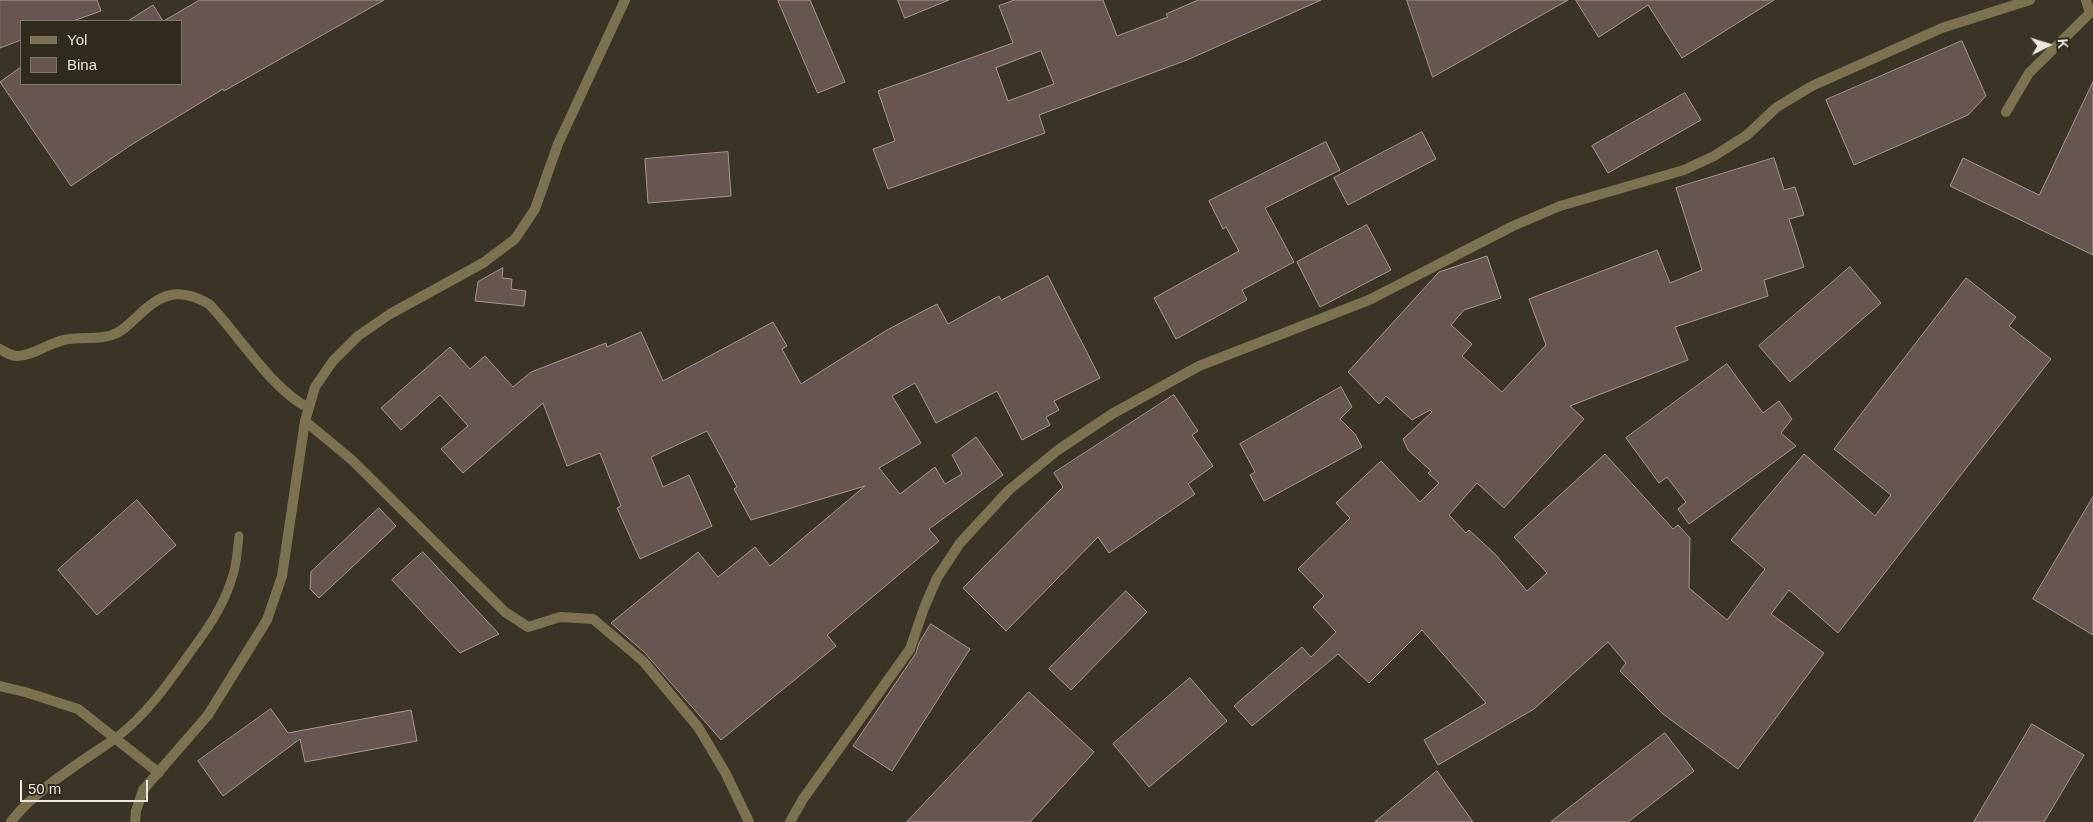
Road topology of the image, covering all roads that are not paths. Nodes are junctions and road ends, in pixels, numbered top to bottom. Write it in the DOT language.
graph roads {
  1 [pos="625,0"];
  2 [pos="2030,0"];
  3 [pos="2086,0"];
  4 [pos="2006,112"];
  5 [pos="0,349"];
  6 [pos="309,408"];
  7 [pos="305,420"];
  8 [pos="239,536"];
  9 [pos="0,686"];
  10 [pos="116,738"];
  11 [pos="158,773"];
  12 [pos="11,822"];
  13 [pos="135,822"];
  14 [pos="749,822"];
  15 [pos="790,822"];
  1 -- 6 [label="street"];
  2 -- 15 [label="street"];
  3 -- 4 [label="street"];
  5 -- 6 [label="street"];
  6 -- 7 [label="street"];
  7 -- 11 [label="street"];
  7 -- 14 [label="street"];
  8 -- 10 [label="lane"];
  9 -- 10 [label="street"];
  10 -- 11 [label="street"];
  10 -- 12 [label="street"];
  11 -- 13 [label="street"];
}
